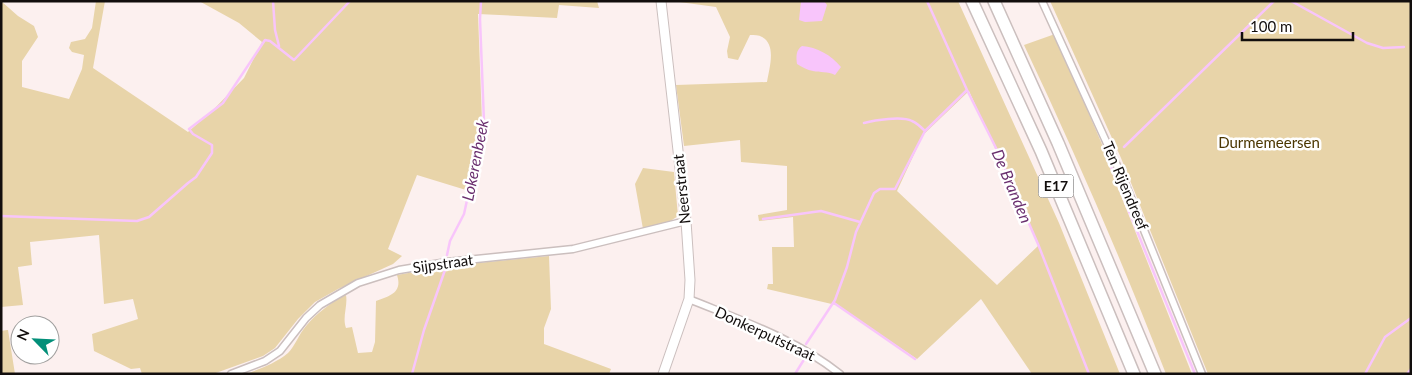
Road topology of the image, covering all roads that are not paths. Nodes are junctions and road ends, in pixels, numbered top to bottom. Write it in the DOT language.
graph roads {
  1 [pos="661,1"];
  2 [pos="972,1"];
  3 [pos="994,1"];
  4 [pos="1042,1"];
  5 [pos="686,221"];
  6 [pos="689,299"];
  7 [pos="231,374"];
  8 [pos="663,374"];
  9 [pos="840,374"];
  10 [pos="1134,374"];
  11 [pos="1155,374"];
  12 [pos="1202,374"];
  1 -- 5 [label="street, Neerstraat"];
  2 -- 10 [label="highway, E17"];
  3 -- 11 [label="highway, E17"];
  4 -- 12 [label="street, Ten Rijendreef"];
  5 -- 6 [label="street, Neerstraat"];
  5 -- 7 [label="street, Sijpstraat"];
  6 -- 8 [label="street, Neerstraat"];
  6 -- 9 [label="street, Donkerputstraat"];
}
